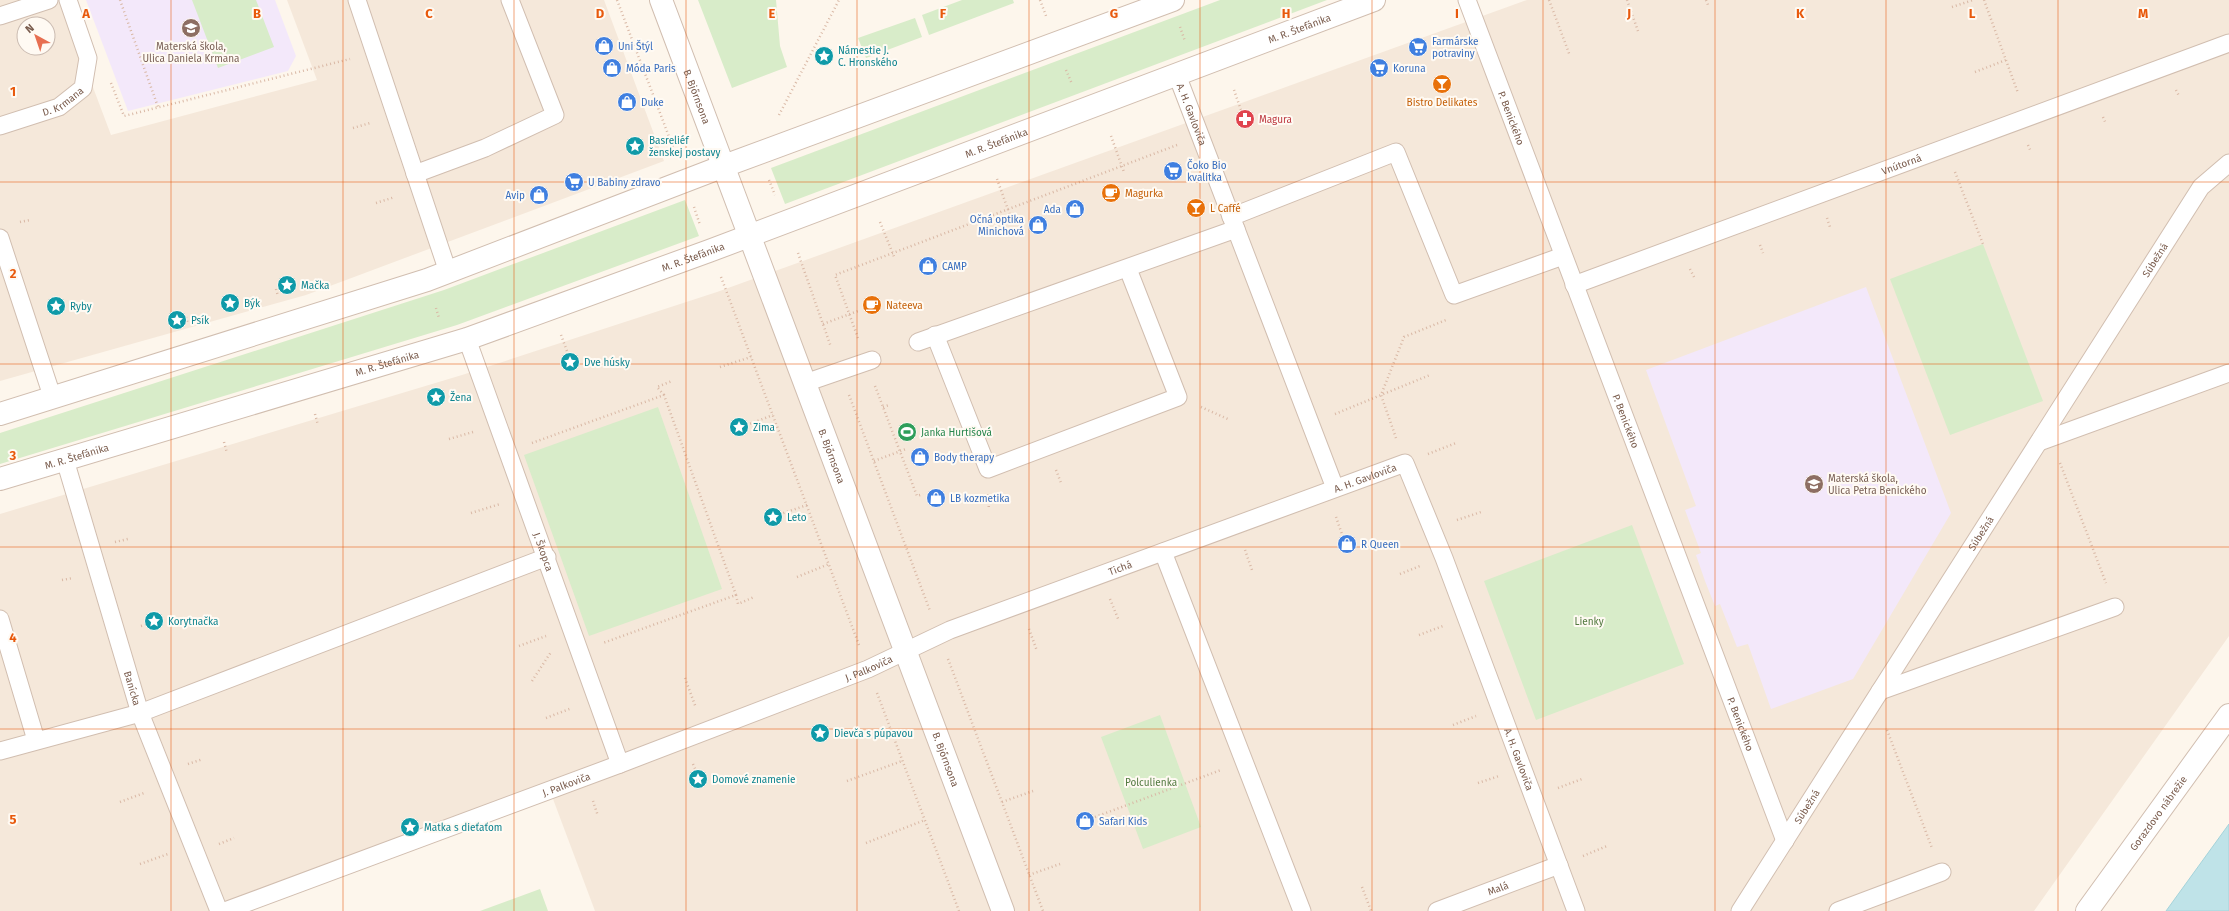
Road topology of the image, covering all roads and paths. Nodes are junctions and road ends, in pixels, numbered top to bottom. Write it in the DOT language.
graph roads {
  1 [pos="48,0"];
  2 [pos="68,0"];
  3 [pos="120,0"];
  4 [pos="356,0"];
  5 [pos="510,0"];
  6 [pos="617,0"];
  7 [pos="661,0"];
  8 [pos="839,0"];
  9 [pos="1040,0"];
  10 [pos="1173,0"];
  11 [pos="1374,0"];
  12 [pos="1467,0"];
  13 [pos="1549,0"];
  14 [pos="1627,0"];
  15 [pos="1706,0"];
  16 [pos="1973,0"];
  17 [pos="1984,0"];
  18 [pos="1151,4"];
  19 [pos="1708,5"];
  20 [pos="1952,7"];
  21 [pos="0,16"];
  22 [pos="1178,21"];
  23 [pos="1638,31"];
  24 [pos="1056,43"];
  25 [pos="2229,43"];
  26 [pos="1187,47"];
  27 [pos="374,52"];
  28 [pos="1570,56"];
  29 [pos="88,58"];
  30 [pos="2006,60"];
  31 [pos="1975,72"];
  32 [pos="1177,75"];
  33 [pos="1234,90"];
  34 [pos="158,107"];
  35 [pos="1082,110"];
  36 [pos="1241,110"];
  37 [pos="2027,118"];
  38 [pos="776,119"];
  39 [pos="0,126"];
  40 [pos="1111,136"];
  41 [pos="1182,142"];
  42 [pos="1946,148"];
  43 [pos="675,152"];
  44 [pos="2229,163"];
  45 [pos="724,166"];
  46 [pos="1122,166"];
  47 [pos="1124,172"];
  48 [pos="415,174"];
  49 [pos="768,176"];
  50 [pos="997,179"];
  51 [pos="776,198"];
  52 [pos="692,202"];
  53 [pos="1008,209"];
  54 [pos="1010,215"];
  55 [pos="880,222"];
  56 [pos="1234,223"];
  57 [pos="702,229"];
  58 [pos="750,235"];
  59 [pos="0,238"];
  60 [pos="1983,244"];
  61 [pos="798,253"];
  62 [pos="892,253"];
  63 [pos="1563,256"];
  64 [pos="895,258"];
  65 [pos="1128,269"];
  66 [pos="448,272"];
  67 [pos="720,276"];
  68 [pos="427,280"];
  69 [pos="1574,285"];
  70 [pos="1454,295"];
  71 [pos="858,311"];
  72 [pos="849,314"];
  73 [pos="823,324"];
  74 [pos="561,335"];
  75 [pos="935,335"];
  76 [pos="457,342"];
  77 [pos="918,342"];
  78 [pos="859,343"];
  79 [pos="751,357"];
  80 [pos="872,360"];
  81 [pos="571,362"];
  82 [pos="720,367"];
  83 [pos="840,371"];
  84 [pos="2229,373"];
  85 [pos="1430,375"];
  86 [pos="872,379"];
  87 [pos="672,381"];
  88 [pos="805,383"];
  89 [pos="664,395"];
  90 [pos="1381,395"];
  91 [pos="1178,396"];
  92 [pos="53,399"];
  93 [pos="889,405"];
  94 [pos="883,407"];
  95 [pos="314,411"];
  96 [pos="0,414"];
  97 [pos="773,415"];
  98 [pos="1230,420"];
  99 [pos="1311,424"];
  100 [pos="318,425"];
  101 [pos="739,428"];
  102 [pos="222,438"];
  103 [pos="2045,440"];
  104 [pos="906,449"];
  105 [pos="900,451"];
  106 [pos="508,452"];
  107 [pos="227,453"];
  108 [pos="65,460"];
  109 [pos="874,461"];
  110 [pos="1405,463"];
  111 [pos="0,479"];
  112 [pos="1335,488"];
  113 [pos="923,494"];
  114 [pos="807,505"];
  115 [pos="1335,515"];
  116 [pos="772,517"];
  117 [pos="1343,536"];
  118 [pos="1163,552"];
  119 [pos="547,558"];
  120 [pos="829,564"];
  121 [pos="797,577"];
  122 [pos="736,595"];
  123 [pos="754,597"];
  124 [pos="2115,607"];
  125 [pos="0,619"];
  126 [pos="939,634"];
  127 [pos="906,650"];
  128 [pos="580,652"];
  129 [pos="868,669"];
  130 [pos="685,678"];
  131 [pos="1878,695"];
  132 [pos="140,713"];
  133 [pos="2229,715"];
  134 [pos="705,731"];
  135 [pos="36,740"];
  136 [pos="0,751"];
  137 [pos="902,761"];
  138 [pos="1244,762"];
  139 [pos="620,764"];
  140 [pos="847,781"];
  141 [pos="1033,791"];
  142 [pos="1002,802"];
  143 [pos="1095,817"];
  144 [pos="925,820"];
  145 [pos="1785,841"];
  146 [pos="866,843"];
  147 [pos="1060,864"];
  148 [pos="1559,865"];
  149 [pos="1942,872"];
  150 [pos="1029,875"];
  151 [pos="1362,887"];
  152 [pos="219,911"];
  153 [pos="225,911"];
  154 [pos="958,911"];
  155 [pos="1003,911"];
  156 [pos="1043,911"];
  157 [pos="1302,911"];
  158 [pos="1371,911"];
  159 [pos="1437,911"];
  160 [pos="1576,911"];
  161 [pos="1740,911"];
  162 [pos="1838,911"];
  163 [pos="2087,911"];
  1 -- 21 [label="lane"];
  2 -- 29 [label="lane"];
  3 -- 34 [label="path"];
  4 -- 27 [label="lane"];
  5 -- 48 [label="lane"];
  6 -- 43 [label="path"];
  7 -- 45 [label="street, B. Bjőrnsona"];
  8 -- 38 [label="path"];
  9 -- 24 [label="path"];
  10 -- 18 [label="street"];
  11 -- 32 [label="street, M. R. Štefánika"];
  12 -- 63 [label="lane, P. Benického"];
  13 -- 28 [label="path"];
  14 -- 23 [label="path"];
  15 -- 19 [label="path"];
  16 -- 20 [label="path"];
  17 -- 30 [label="path"];
  18 -- 24 [label="street"];
  22 -- 26 [label="path"];
  24 -- 35 [label="path"];
  24 -- 45 [label="street"];
  25 -- 37 [label="lane, Vnútorná"];
  27 -- 34 [label="path"];
  27 -- 48 [label="lane"];
  29 -- 34 [label="path"];
  29 -- 39 [label="lane, D. Krmana"];
  30 -- 31 [label="path"];
  30 -- 37 [label="path"];
  32 -- 35 [label="street, M. R. Štefánika"];
  32 -- 56 [label="lane, A. H. Gavloviča"];
  33 -- 36 [label="path"];
  35 -- 58 [label="street, M. R. Štefánika"];
  37 -- 42 [label="lane, Vnútorná"];
  40 -- 46 [label="path"];
  41 -- 46 [label="path"];
  42 -- 60 [label="path"];
  42 -- 69 [label="lane, Vnútorná"];
  44 -- 103 [label="lane, Súbežná"];
  45 -- 58 [label="street, B. Bjőrnsona"];
  45 -- 66 [label="street"];
  46 -- 47 [label="path"];
  46 -- 53 [label="path"];
  48 -- 66 [label="lane"];
  49 -- 51 [label="path"];
  50 -- 53 [label="path"];
  52 -- 57 [label="path"];
  53 -- 54 [label="path"];
  53 -- 62 [label="path"];
  55 -- 62 [label="path"];
  56 -- 65 [label="lane"];
  56 -- 70 [label="lane"];
  56 -- 99 [label="lane, A. H. Gavloviča"];
  58 -- 76 [label="street, M. R. Štefánika"];
  58 -- 88 [label="street, B. Bjőrnsona"];
  59 -- 92 [label="lane"];
  61 -- 73 [label="path"];
  62 -- 64 [label="path"];
  62 -- 72 [label="path"];
  63 -- 69 [label="lane, P. Benického"];
  63 -- 70 [label="lane"];
  65 -- 75 [label="lane"];
  65 -- 91 [label="lane"];
  66 -- 68 [label="street"];
  67 -- 79 [label="path"];
  68 -- 76 [label="path"];
  68 -- 92 [label="street"];
  69 -- 145 [label="lane, P. Benického"];
  70 -- 90 [label="path"];
  71 -- 72 [label="path"];
  72 -- 73 [label="path"];
  72 -- 78 [label="path"];
  73 -- 83 [label="path"];
  74 -- 81 [label="path"];
  75 -- 77 [label="lane"];
  75 -- 91 [label="lane"];
  76 -- 106 [label="lane, J. Škopca"];
  76 -- 108 [label="street, M. R. Štefánika"];
  79 -- 82 [label="path"];
  79 -- 97 [label="path"];
  80 -- 83 [label="lane"];
  83 -- 88 [label="lane"];
  83 -- 109 [label="path"];
  84 -- 103 [label="lane"];
  85 -- 90 [label="path"];
  86 -- 94 [label="path"];
  87 -- 89 [label="path"];
  88 -- 127 [label="street, B. Bjőrnsona"];
  89 -- 106 [label="path"];
  89 -- 122 [label="path"];
  90 -- 99 [label="path"];
  90 -- 110 [label="path"];
  91 -- 98 [label="path"];
  92 -- 96 [label="street"];
  93 -- 94 [label="path"];
  94 -- 105 [label="path"];
  95 -- 100 [label="path"];
  97 -- 101 [label="path"];
  97 -- 114 [label="path"];
  99 -- 112 [label="lane, A. H. Gavloviča"];
  102 -- 107 [label="path"];
  103 -- 124 [label="path"];
  103 -- 131 [label="lane, Súbežná"];
  104 -- 105 [label="path"];
  105 -- 109 [label="path"];
  105 -- 113 [label="path"];
  106 -- 119 [label="lane, J. Škopca"];
  108 -- 111 [label="street, M. R. Štefánika"];
  108 -- 132 [label="lane, Banícka"];
  109 -- 126 [label="path"];
  110 -- 112 [label="lane, A. H. Gavloviča"];
  110 -- 148 [label="lane, A. H. Gavloviča"];
  112 -- 118 [label="lane, Tichá"];
  114 -- 116 [label="path"];
  114 -- 120 [label="path"];
  115 -- 117 [label="path"];
  118 -- 126 [label="lane, Tichá"];
  118 -- 138 [label="lane"];
  119 -- 128 [label="lane, J. Škopca"];
  119 -- 132 [label="lane"];
  120 -- 121 [label="path"];
  120 -- 129 [label="path"];
  122 -- 123 [label="path"];
  122 -- 128 [label="path"];
  124 -- 131 [label="lane"];
  125 -- 135 [label="lane"];
  126 -- 127 [label="lane, Tichá"];
  126 -- 142 [label="path"];
  127 -- 129 [label="lane, J. Palkoviča"];
  127 -- 155 [label="street, B. Bjőrnsona"];
  128 -- 139 [label="lane, J. Škopca"];
  129 -- 134 [label="lane, J. Palkoviča"];
  129 -- 137 [label="path"];
  130 -- 134 [label="path"];
  131 -- 145 [label="lane, Súbežná"];
  131 -- 149 [label="path"];
  132 -- 135 [label="lane"];
  132 -- 152 [label="lane, Banícka"];
  133 -- 163 [label="street, Gorazdovo nábrežie"];
  134 -- 139 [label="lane, J. Palkoviča"];
  135 -- 136 [label="lane"];
  137 -- 140 [label="path"];
  137 -- 144 [label="path"];
  138 -- 143 [label="path"];
  138 -- 157 [label="lane"];
  139 -- 153 [label="lane, J. Palkoviča"];
  141 -- 142 [label="path"];
  142 -- 150 [label="path"];
  144 -- 146 [label="path"];
  144 -- 154 [label="path"];
  145 -- 161 [label="lane, Súbežná"];
  147 -- 150 [label="path"];
  148 -- 159 [label="lane, Malá"];
  148 -- 160 [label="lane, A. H. Gavloviča"];
  149 -- 162 [label="lane"];
  150 -- 156 [label="path"];
  151 -- 158 [label="path"];
}
